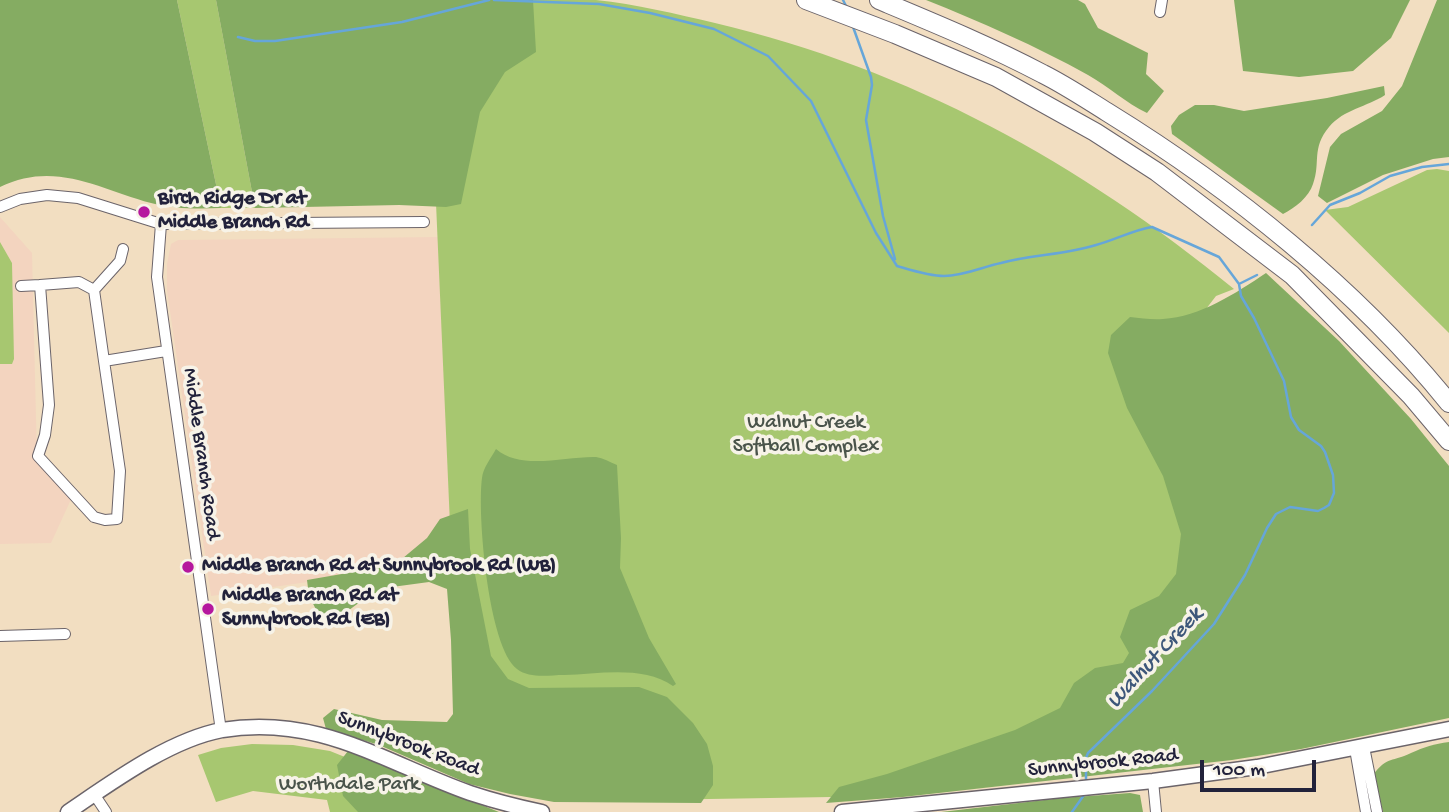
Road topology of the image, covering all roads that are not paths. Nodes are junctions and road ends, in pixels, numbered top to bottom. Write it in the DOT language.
graph roads {
  1 [pos="806,0"];
  2 [pos="879,0"];
  3 [pos="1162,0"];
  4 [pos="1160,12"];
  5 [pos="0,207"];
  6 [pos="424,222"];
  7 [pos="161,224"];
  8 [pos="123,249"];
  9 [pos="40,285"];
  10 [pos="21,286"];
  11 [pos="94,290"];
  12 [pos="166,351"];
  13 [pos="104,361"];
  14 [pos="1449,403"];
  15 [pos="1449,441"];
  16 [pos="65,634"];
  17 [pos="0,636"];
  18 [pos="1449,729"];
  19 [pos="221,730"];
  20 [pos="1359,748"];
  21 [pos="1153,781"];
  22 [pos="94,794"];
  23 [pos="68,812"];
  24 [pos="106,812"];
  25 [pos="542,812"];
  26 [pos="842,812"];
  27 [pos="1156,812"];
  28 [pos="1366,812"];
  29 [pos="1377,812"];
  1 -- 15 [label="highway"];
  2 -- 14 [label="highway"];
  3 -- 4 [label="street"];
  5 -- 7 [label="street"];
  6 -- 7 [label="street"];
  7 -- 12 [label="street, Middle Branch Road"];
  8 -- 11 [label="street"];
  9 -- 10 [label="street"];
  9 -- 11 [label="street"];
  9 -- 13 [label="street"];
  11 -- 13 [label="street"];
  12 -- 13 [label="street"];
  12 -- 19 [label="street, Middle Branch Road"];
  16 -- 17 [label="street"];
  18 -- 20 [label="main road, Sunnybrook Road"];
  19 -- 22 [label="main road, Sunnybrook Road"];
  19 -- 25 [label="main road, Sunnybrook Road"];
  20 -- 21 [label="main road, Sunnybrook Road"];
  20 -- 28 [label="street"];
  20 -- 29 [label="street"];
  21 -- 26 [label="main road, Sunnybrook Road"];
  21 -- 27 [label="street"];
  22 -- 23 [label="main road, Sunnybrook Road"];
  22 -- 24 [label="street"];
}
